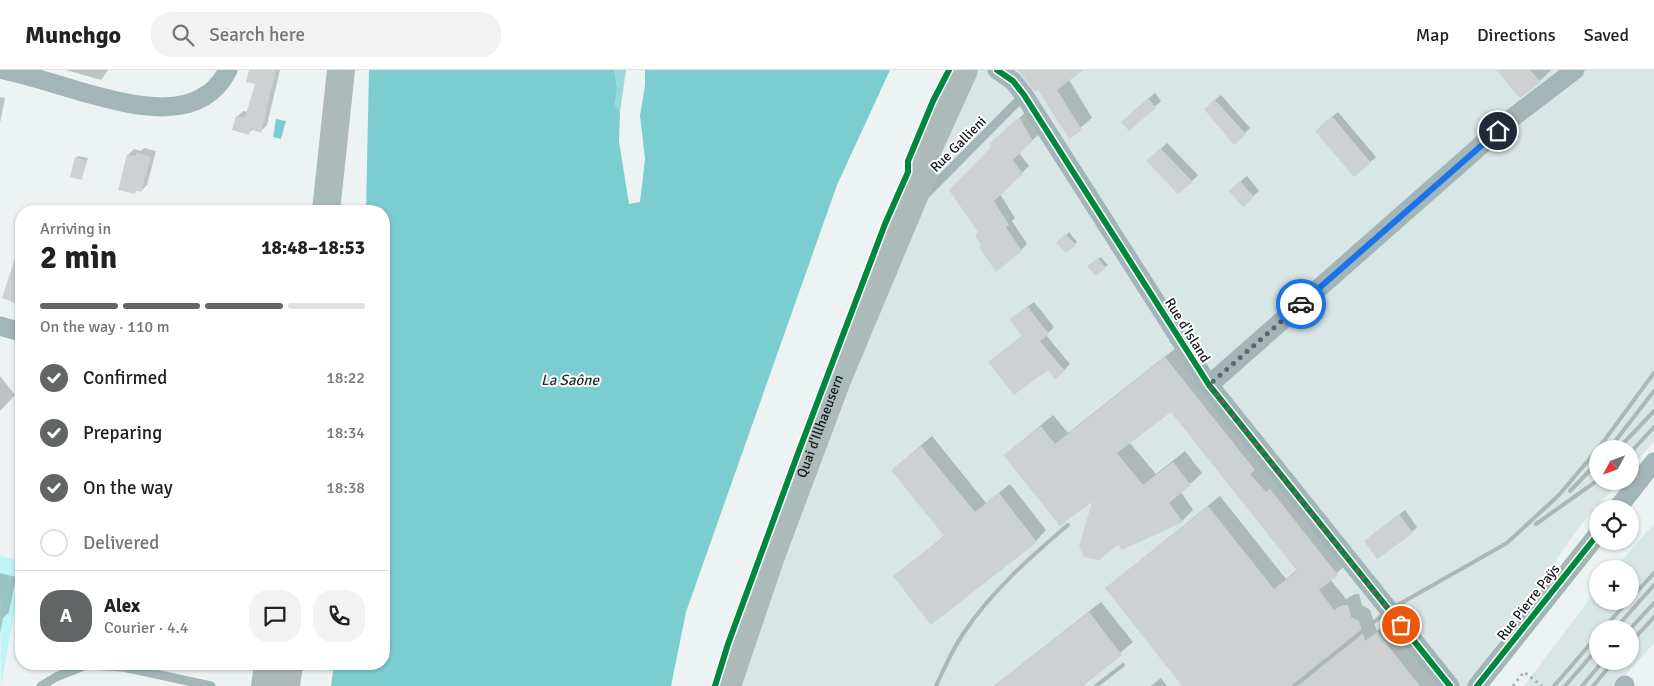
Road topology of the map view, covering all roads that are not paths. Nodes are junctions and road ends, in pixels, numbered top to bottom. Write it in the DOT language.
graph roads {
  1 [pos="228,70"];
  2 [pos="341,70"];
  3 [pos="964,70"];
  4 [pos="974,70"];
  5 [pos="997,70"];
  6 [pos="1575,70"];
  7 [pos="15,71"];
  8 [pos="1021,98"];
  9 [pos="925,170"];
  10 [pos="913,198"];
  11 [pos="327,205"];
  12 [pos="0,326"];
  13 [pos="15,330"];
  14 [pos="1209,385"];
  15 [pos="1654,462"];
  16 [pos="1624,500"];
  17 [pos="1589,545"];
  18 [pos="74,670"];
  19 [pos="137,670"];
  20 [pos="267,670"];
  21 [pos="288,670"];
  22 [pos="41,686"];
  23 [pos="211,686"];
  24 [pos="266,686"];
  25 [pos="286,686"];
  26 [pos="727,686"];
  27 [pos="1450,686"];
  28 [pos="1477,686"];
  1 -- 7 [label="street"];
  2 -- 11 [label="main road"];
  3 -- 9 [label="main road, Quai d'Illhaeusern"];
  4 -- 9 [label="main road, Quai d'Illhaeusern"];
  5 -- 8 [label="street, Rue d'Island"];
  6 -- 14 [label="street"];
  8 -- 10 [label="lane, Rue Gallieni"];
  8 -- 14 [label="street, Rue d'Island"];
  9 -- 10 [label="main road, Quai d'Illhaeusern"];
  10 -- 26 [label="main road, Quai d'Illhaeusern"];
  12 -- 13 [label="street"];
  14 -- 27 [label="street, Rue d'Island"];
  15 -- 16 [label="street"];
  17 -- 28 [label="street, Rue Pierre Paÿs"];
  18 -- 22 [label="lane"];
  19 -- 23 [label="lane"];
  20 -- 24 [label="main road"];
  21 -- 25 [label="main road"];
}
